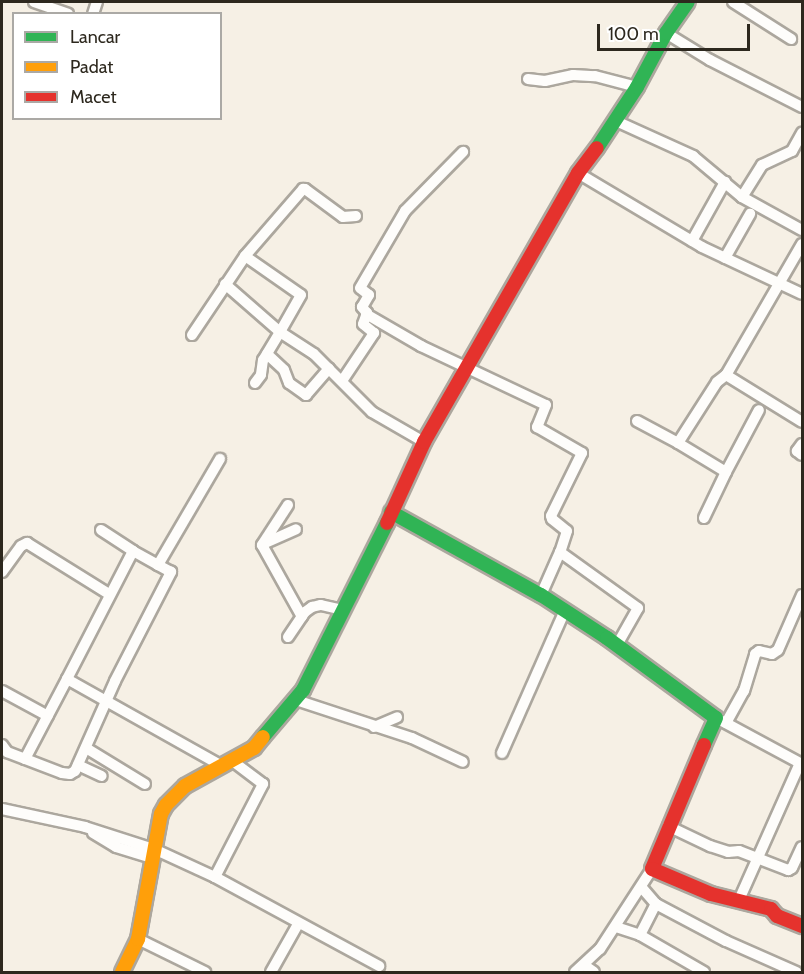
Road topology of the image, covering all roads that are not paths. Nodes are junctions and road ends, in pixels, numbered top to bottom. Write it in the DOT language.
graph roads {
  1 [pos="34,2"];
  2 [pos="733,2"];
  3 [pos="682,4"];
  4 [pos="62,12"];
  5 [pos="666,33"];
  6 [pos="791,39"];
  7 [pos="528,80"];
  8 [pos="637,87"];
  9 [pos="802,107"];
  10 [pos="616,121"];
  11 [pos="802,133"];
  12 [pos="463,152"];
  13 [pos="578,173"];
  14 [pos="725,182"];
  15 [pos="742,197"];
  16 [pos="750,214"];
  17 [pos="356,216"];
  18 [pos="802,230"];
  19 [pos="692,241"];
  20 [pos="802,244"];
  21 [pos="245,256"];
  22 [pos="725,258"];
  23 [pos="225,284"];
  24 [pos="778,284"];
  25 [pos="802,294"];
  26 [pos="366,314"];
  27 [pos="280,332"];
  28 [pos="192,335"];
  29 [pos="267,354"];
  30 [pos="469,367"];
  31 [pos="329,369"];
  32 [pos="726,375"];
  33 [pos="342,381"];
  34 [pos="255,383"];
  35 [pos="759,410"];
  36 [pos="637,421"];
  37 [pos="802,422"];
  38 [pos="424,442"];
  39 [pos="678,443"];
  40 [pos="802,444"];
  41 [pos="802,455"];
  42 [pos="220,459"];
  43 [pos="726,472"];
  44 [pos="288,505"];
  45 [pos="391,512"];
  46 [pos="704,518"];
  47 [pos="296,529"];
  48 [pos="101,530"];
  49 [pos="262,545"];
  50 [pos="133,551"];
  51 [pos="560,552"];
  52 [pos="158,565"];
  53 [pos="2,572"];
  54 [pos="109,594"];
  55 [pos="541,595"];
  56 [pos="802,595"];
  57 [pos="343,610"];
  58 [pos="566,610"];
  59 [pos="302,617"];
  60 [pos="288,637"];
  61 [pos="617,645"];
  62 [pos="67,679"];
  63 [pos="2,691"];
  64 [pos="296,700"];
  65 [pos="107,701"];
  66 [pos="48,717"];
  67 [pos="397,717"];
  68 [pos="721,721"];
  69 [pos="374,727"];
  70 [pos="86,747"];
  71 [pos="3,750"];
  72 [pos="502,753"];
  73 [pos="25,759"];
  74 [pos="463,762"];
  75 [pos="801,763"];
  76 [pos="228,764"];
  77 [pos="78,765"];
  78 [pos="102,776"];
  79 [pos="145,784"];
  80 [pos="2,809"];
  81 [pos="668,826"];
  82 [pos="802,846"];
  83 [pos="143,850"];
  84 [pos="757,858"];
  85 [pos="652,869"];
  86 [pos="215,877"];
  87 [pos="642,888"];
  88 [pos="739,900"];
  89 [pos="656,904"];
  90 [pos="298,924"];
  91 [pos="802,926"];
  92 [pos="616,927"];
  93 [pos="640,934"];
  94 [pos="138,939"];
  95 [pos="378,966"];
  96 [pos="580,969"];
  97 [pos="122,972"];
  98 [pos="205,972"];
  99 [pos="271,972"];
  100 [pos="594,972"];
  101 [pos="704,972"];
  102 [pos="796,972"];
  1 -- 4 [label="street"];
  2 -- 6 [label="street"];
  3 -- 5 [label="street"];
  5 -- 8 [label="street"];
  5 -- 9 [label="street"];
  7 -- 8 [label="street"];
  8 -- 10 [label="street"];
  10 -- 13 [label="street"];
  10 -- 14 [label="street"];
  11 -- 15 [label="street"];
  12 -- 26 [label="street"];
  13 -- 19 [label="street"];
  13 -- 30 [label="street"];
  14 -- 15 [label="street"];
  14 -- 19 [label="street"];
  15 -- 18 [label="street"];
  16 -- 22 [label="street"];
  17 -- 21 [label="street"];
  19 -- 22 [label="street"];
  20 -- 24 [label="street"];
  21 -- 23 [label="street"];
  21 -- 27 [label="street"];
  22 -- 24 [label="street"];
  23 -- 27 [label="street"];
  23 -- 28 [label="street"];
  24 -- 25 [label="street"];
  24 -- 32 [label="street"];
  26 -- 30 [label="street"];
  26 -- 33 [label="street"];
  27 -- 29 [label="street"];
  27 -- 31 [label="street"];
  29 -- 31 [label="street"];
  29 -- 34 [label="street"];
  30 -- 38 [label="street"];
  30 -- 51 [label="street"];
  31 -- 33 [label="street"];
  32 -- 37 [label="street"];
  32 -- 39 [label="street"];
  33 -- 38 [label="street"];
  35 -- 43 [label="street"];
  36 -- 39 [label="street"];
  38 -- 45 [label="street"];
  39 -- 43 [label="street"];
  40 -- 41 [label="street"];
  42 -- 52 [label="street"];
  43 -- 46 [label="street"];
  44 -- 49 [label="street"];
  45 -- 55 [label="street"];
  45 -- 57 [label="street"];
  47 -- 49 [label="street"];
  48 -- 50 [label="street"];
  49 -- 59 [label="street"];
  50 -- 52 [label="street"];
  50 -- 54 [label="street"];
  51 -- 55 [label="street"];
  51 -- 61 [label="street"];
  52 -- 65 [label="street"];
  53 -- 54 [label="street"];
  54 -- 62 [label="street"];
  55 -- 58 [label="street"];
  56 -- 68 [label="street"];
  57 -- 59 [label="street"];
  57 -- 64 [label="street"];
  58 -- 61 [label="street"];
  58 -- 72 [label="street"];
  59 -- 60 [label="street"];
  61 -- 68 [label="street"];
  62 -- 65 [label="street"];
  62 -- 66 [label="street"];
  63 -- 66 [label="street"];
  64 -- 69 [label="street"];
  64 -- 76 [label="street"];
  65 -- 70 [label="street"];
  65 -- 76 [label="street"];
  66 -- 73 [label="street"];
  67 -- 69 [label="street"];
  68 -- 75 [label="street"];
  68 -- 81 [label="street"];
  69 -- 74 [label="street"];
  70 -- 77 [label="street"];
  70 -- 79 [label="street"];
  71 -- 73 [label="street"];
  73 -- 77 [label="street"];
  75 -- 84 [label="street"];
  76 -- 83 [label="street"];
  76 -- 86 [label="street"];
  77 -- 78 [label="street"];
  80 -- 83 [label="street"];
  81 -- 84 [label="street"];
  81 -- 85 [label="street"];
  82 -- 84 [label="street"];
  83 -- 86 [label="street"];
  83 -- 94 [label="street"];
  84 -- 88 [label="street"];
  85 -- 87 [label="street"];
  85 -- 88 [label="street"];
  86 -- 90 [label="street"];
  87 -- 89 [label="street"];
  87 -- 92 [label="street"];
  88 -- 91 [label="street"];
  89 -- 93 [label="street"];
  89 -- 102 [label="street"];
  90 -- 95 [label="street"];
  90 -- 99 [label="street"];
  92 -- 93 [label="street"];
  92 -- 96 [label="street"];
  93 -- 101 [label="street"];
  94 -- 97 [label="street"];
  94 -- 98 [label="street"];
  96 -- 100 [label="street"];
}
